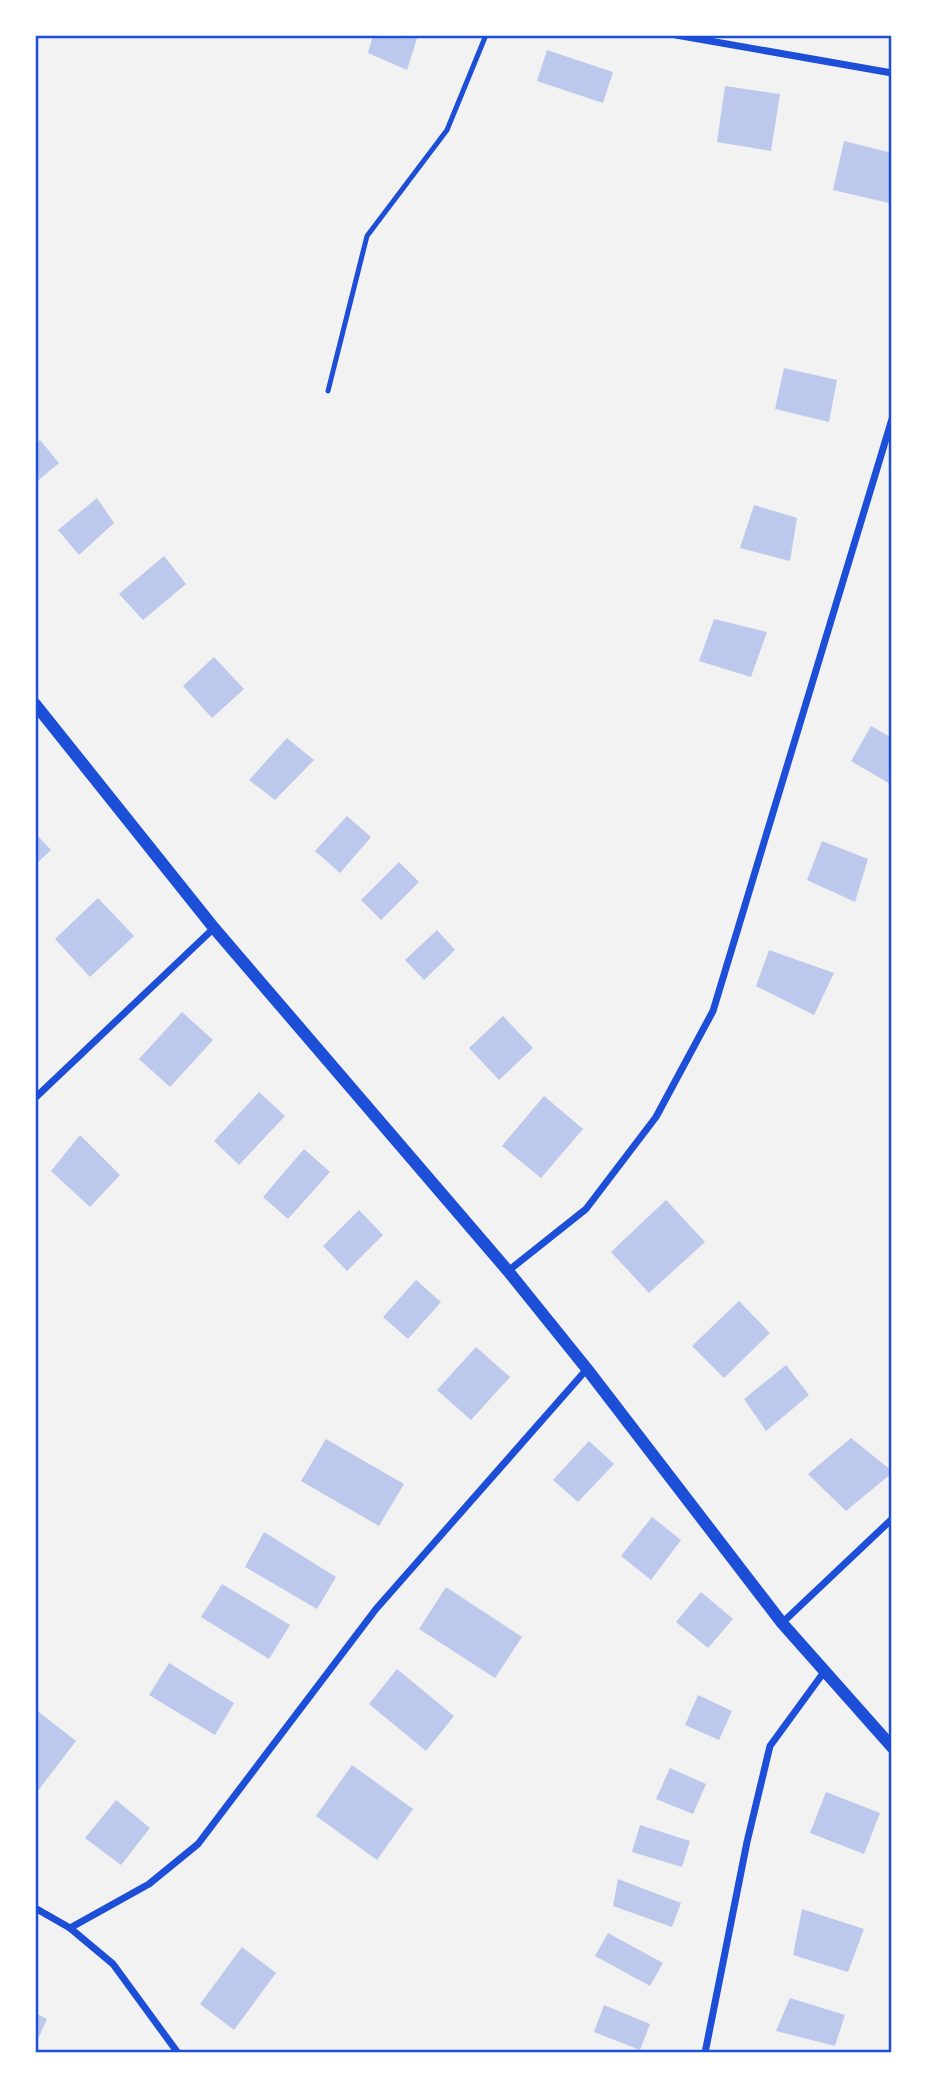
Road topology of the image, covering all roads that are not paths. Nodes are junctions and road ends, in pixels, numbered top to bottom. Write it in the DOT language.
graph roads {
  1 [pos="486,35"];
  2 [pos="676,35"];
  3 [pos="892,73"];
  4 [pos="328,391"];
  5 [pos="892,419"];
  6 [pos="35,704"];
  7 [pos="214,928"];
  8 [pos="35,1098"];
  9 [pos="508,1271"];
  10 [pos="587,1369"];
  11 [pos="892,1520"];
  12 [pos="782,1623"];
  13 [pos="824,1672"];
  14 [pos="892,1747"];
  15 [pos="35,1908"];
  16 [pos="70,1928"];
  17 [pos="178,2053"];
  18 [pos="705,2053"];
  1 -- 4 [label="lane"];
  2 -- 3 [label="street"];
  5 -- 9 [label="street"];
  6 -- 7 [label="street"];
  7 -- 8 [label="street"];
  7 -- 9 [label="street"];
  9 -- 10 [label="street"];
  10 -- 12 [label="street"];
  10 -- 16 [label="street"];
  11 -- 12 [label="street"];
  12 -- 13 [label="street"];
  13 -- 14 [label="street"];
  13 -- 18 [label="street"];
  15 -- 16 [label="street"];
  16 -- 17 [label="street"];
}
